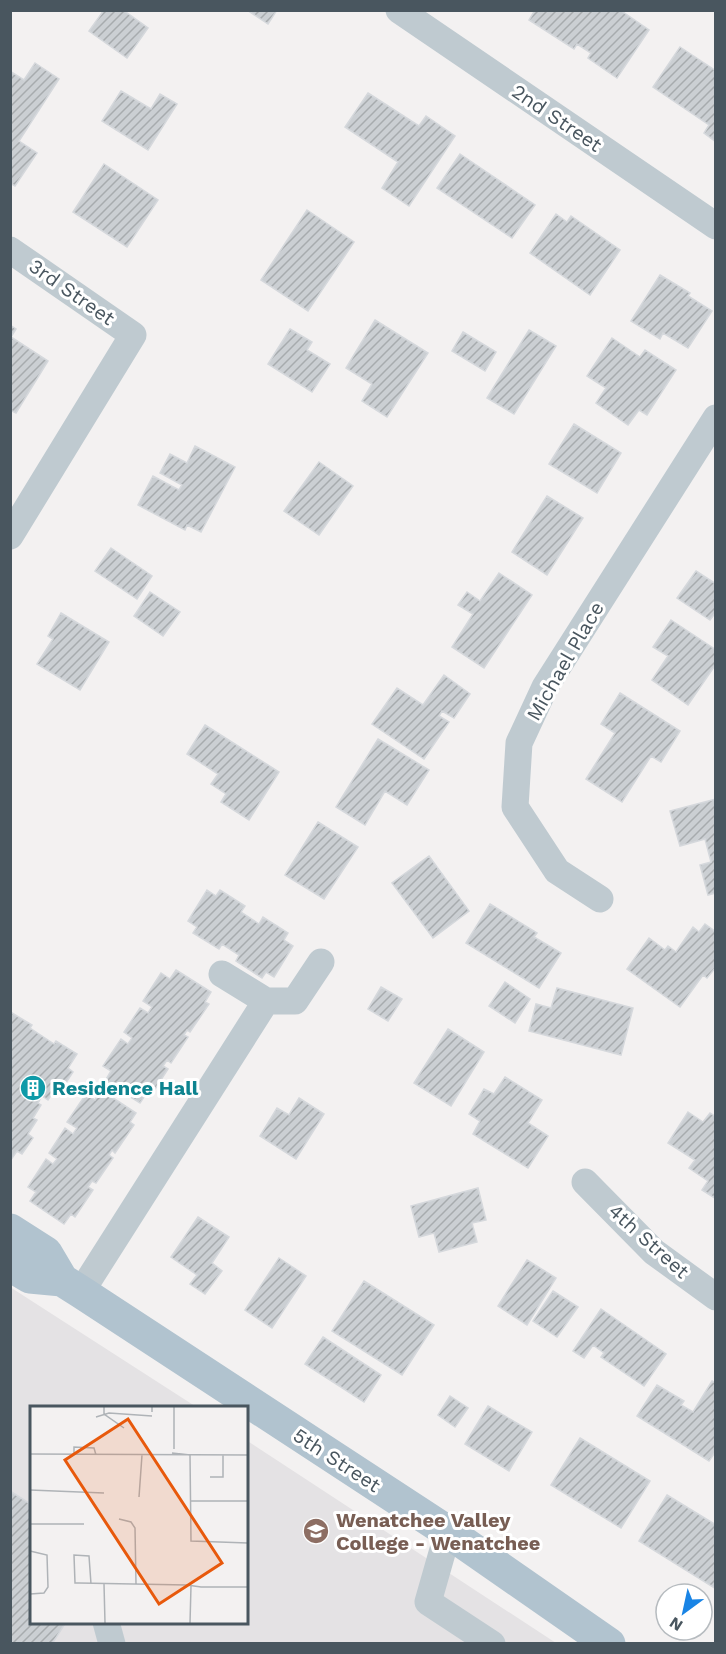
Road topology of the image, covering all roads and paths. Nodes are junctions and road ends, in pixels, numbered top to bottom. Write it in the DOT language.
graph roads {
  1 [pos="399,10"];
  2 [pos="716,226"];
  3 [pos="10,250"];
  4 [pos="716,418"];
  5 [pos="10,536"];
  6 [pos="600,899"];
  7 [pos="321,962"];
  8 [pos="222,974"];
  9 [pos="266,1001"];
  10 [pos="585,1182"];
  11 [pos="10,1230"];
  12 [pos="10,1265"];
  13 [pos="71,1286"];
  14 [pos="716,1297"];
  15 [pos="447,1532"];
  16 [pos="106,1624"];
  17 [pos="112,1644"];
  18 [pos="492,1644"];
  19 [pos="609,1644"];
  1 -- 2 [label="street, 2nd Street"];
  3 -- 5 [label="street, 3rd Street"];
  4 -- 6 [label="street, Michael Place"];
  7 -- 9 [label="street"];
  8 -- 9 [label="street"];
  9 -- 13 [label="street"];
  10 -- 14 [label="street, 4th Street"];
  11 -- 13 [label="main road, 5th Street"];
  12 -- 13 [label="main road, 5th Street"];
  13 -- 15 [label="main road, 5th Street"];
  15 -- 18 [label="street"];
  15 -- 19 [label="main road, 5th Street"];
  16 -- 17 [label="street"];
}
